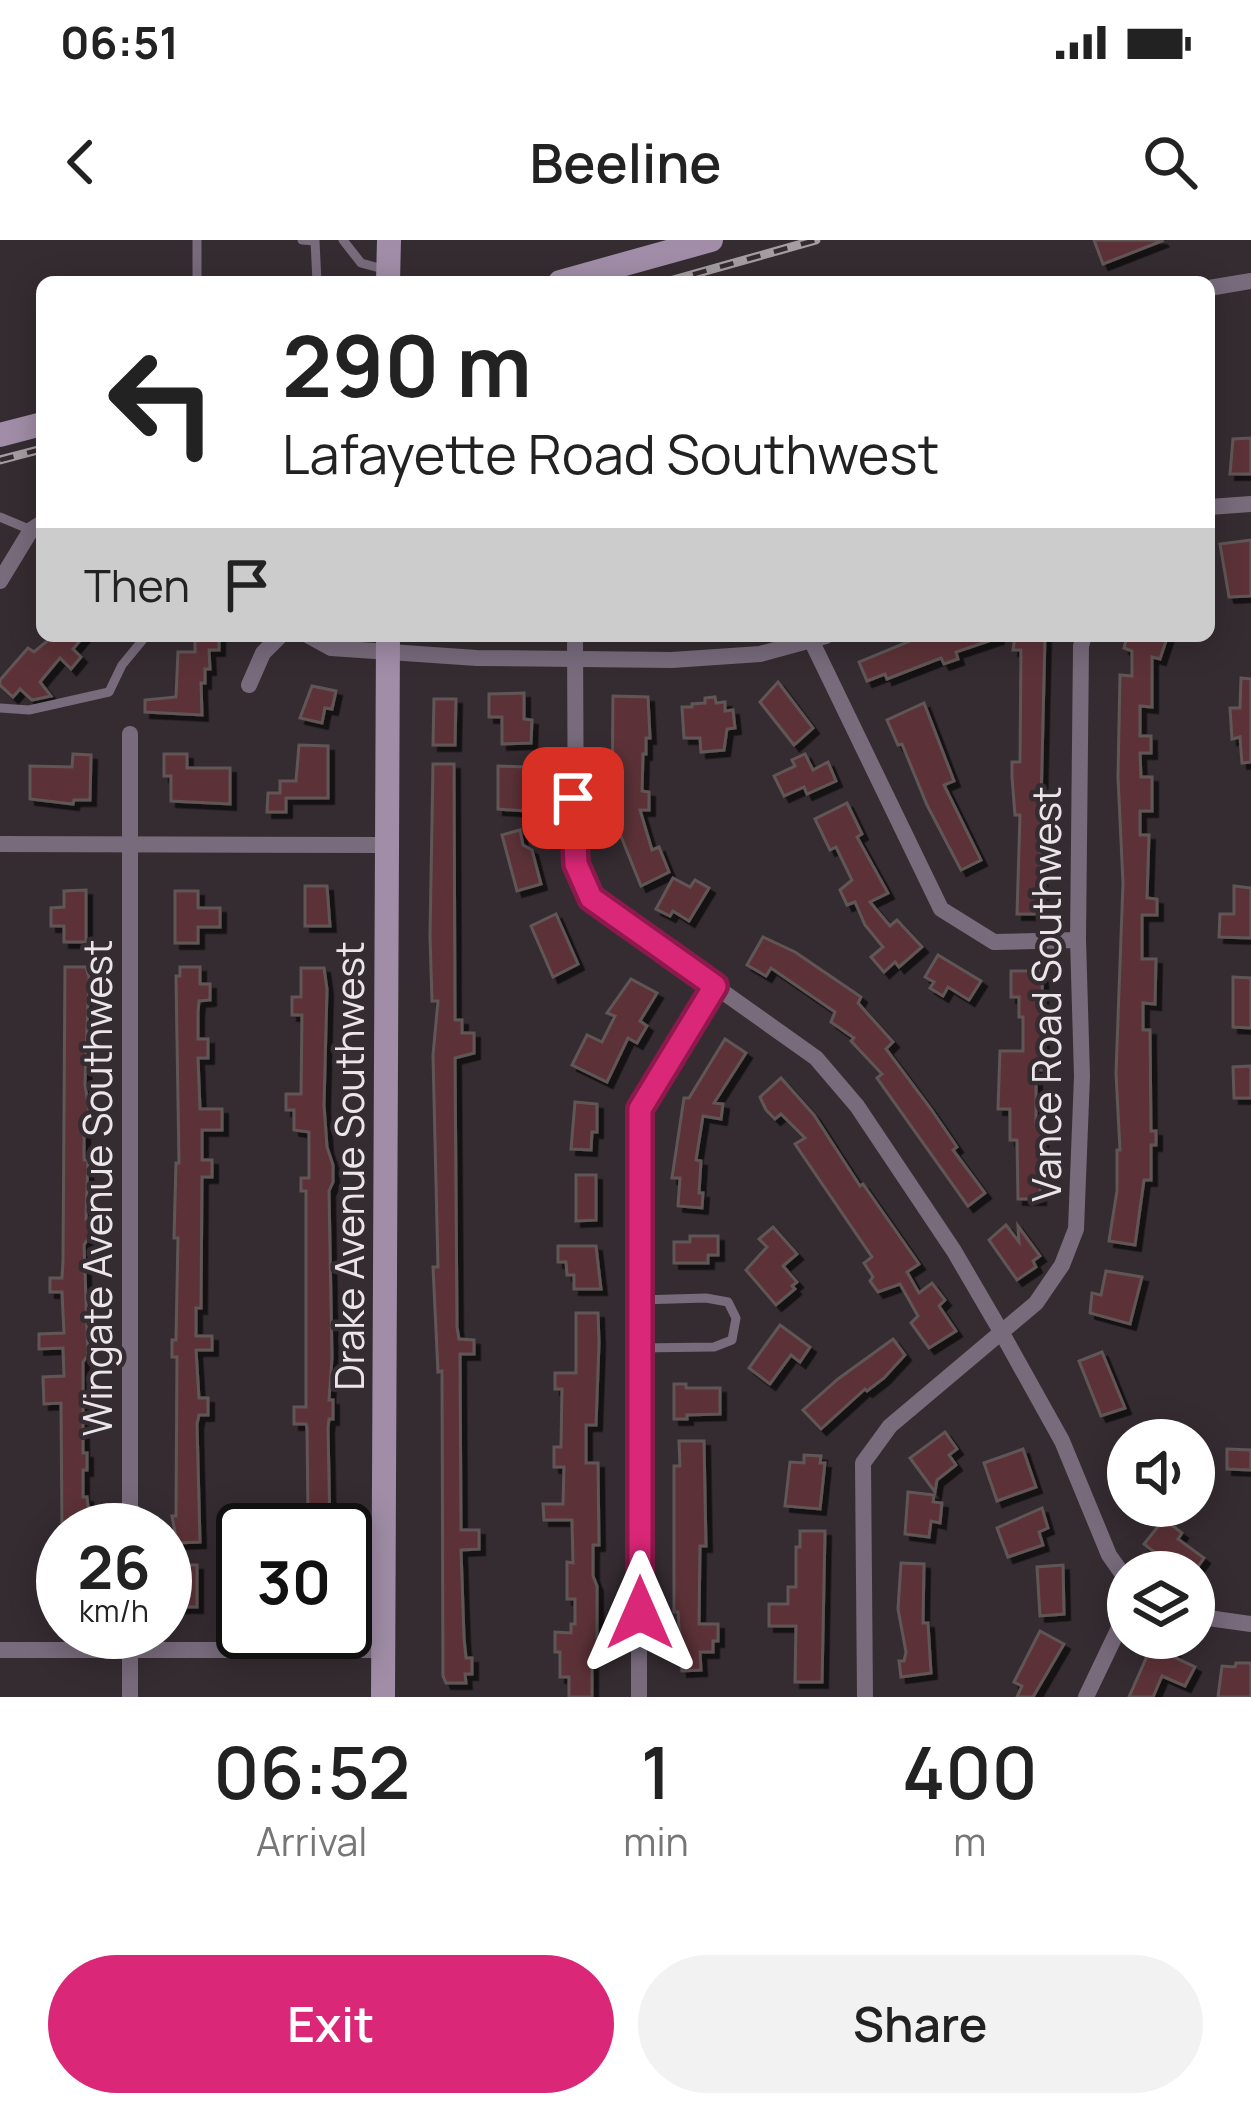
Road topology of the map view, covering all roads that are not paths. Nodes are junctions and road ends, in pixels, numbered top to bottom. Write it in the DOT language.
graph roads {
  1 [pos="197,240"];
  2 [pos="302,240"];
  3 [pos="315,240"];
  4 [pos="343,240"];
  5 [pos="389,240"];
  6 [pos="711,240"];
  7 [pos="197,276"];
  8 [pos="317,276"];
  9 [pos="388,276"];
  10 [pos="582,276"];
  11 [pos="1251,281"];
  12 [pos="1215,287"];
  13 [pos="36,426"];
  14 [pos="0,435"];
  15 [pos="1251,504"];
  16 [pos="1215,507"];
  17 [pos="0,517"];
  18 [pos="36,527"];
  19 [pos="0,580"];
  20 [pos="141,642"];
  21 [pos="274,642"];
  22 [pos="320,642"];
  23 [pos="575,642"];
  24 [pos="807,642"];
  25 [pos="820,642"];
  26 [pos="1082,642"];
  27 [pos="388,644"];
  28 [pos="575,659"];
  29 [pos="249,685"];
  30 [pos="0,708"];
  31 [pos="130,734"];
  32 [pos="0,844"];
  33 [pos="386,845"];
  34 [pos="130,846"];
  35 [pos="1078,940"];
  36 [pos="715,986"];
  37 [pos="639,1300"];
  38 [pos="1003,1335"];
  39 [pos="639,1348"];
  40 [pos="130,1503"];
  41 [pos="1107,1551"];
  42 [pos="1215,1619"];
  43 [pos="1251,1624"];
  44 [pos="192,1643"];
  45 [pos="36,1648"];
  46 [pos="0,1650"];
  47 [pos="383,1650"];
  48 [pos="1107,1653"];
  49 [pos="130,1659"];
  50 [pos="130,1697"];
  51 [pos="383,1697"];
  52 [pos="639,1697"];
  53 [pos="865,1697"];
  54 [pos="1086,1697"];
  1 -- 7 [label="lane"];
  2 -- 3 [label="lane"];
  3 -- 8 [label="lane"];
  4 -- 9 [label="lane"];
  5 -- 9 [label="street"];
  6 -- 10 [label="street"];
  11 -- 12 [label="street"];
  13 -- 14 [label="street"];
  15 -- 16 [label="street"];
  17 -- 18 [label="lane"];
  18 -- 19 [label="street"];
  20 -- 30 [label="lane"];
  21 -- 29 [label="street"];
  22 -- 27 [label="street"];
  23 -- 28 [label="street"];
  24 -- 28 [label="street"];
  25 -- 35 [label="street"];
  26 -- 35 [label="street, Vance Road Southwest"];
  27 -- 28 [label="street"];
  27 -- 33 [label="street, Drake Avenue Southwest"];
  28 -- 36 [label="street"];
  31 -- 34 [label="street, Wingate Avenue Southwest"];
  32 -- 34 [label="street"];
  33 -- 34 [label="street"];
  33 -- 47 [label="street, Drake Avenue Southwest"];
  34 -- 40 [label="street, Wingate Avenue Southwest"];
  35 -- 38 [label="street, Vance Road Southwest"];
  36 -- 37 [label="street"];
  36 -- 38 [label="street"];
  37 -- 39 [label="street"];
  37 -- 39 [label="lane"];
  38 -- 41 [label="street"];
  38 -- 53 [label="street, Vance Road Southwest"];
  39 -- 52 [label="street"];
  42 -- 43 [label="street"];
  44 -- 47 [label="street"];
  45 -- 46 [label="street"];
  47 -- 51 [label="street, Drake Avenue Southwest"];
  48 -- 54 [label="street"];
  49 -- 50 [label="street"];
}
